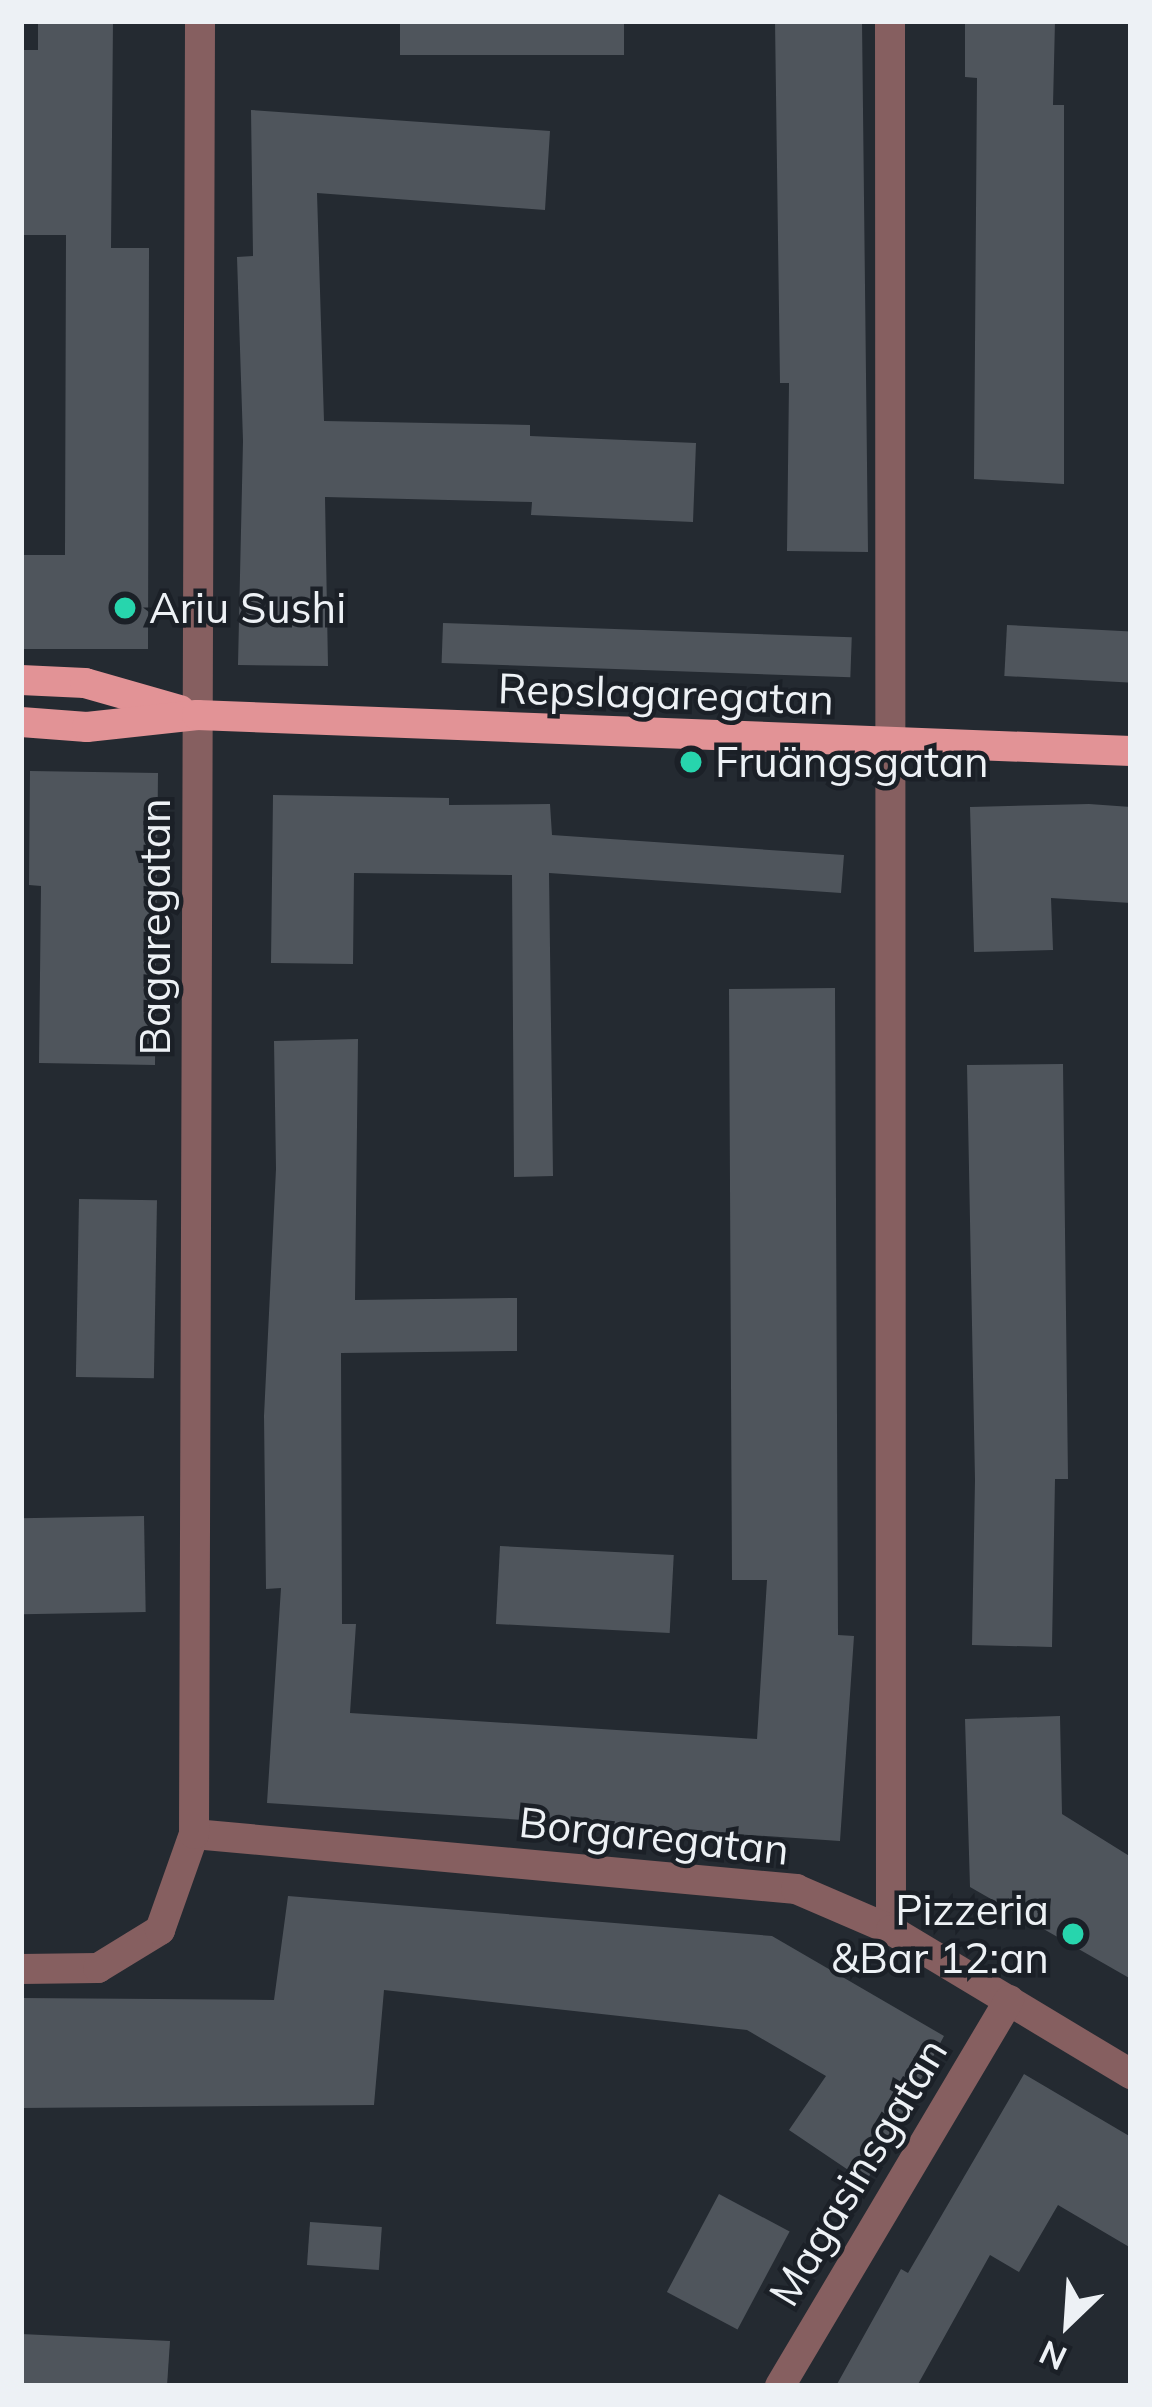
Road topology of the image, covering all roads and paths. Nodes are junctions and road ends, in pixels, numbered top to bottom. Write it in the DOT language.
graph roads {
  1 [pos="200,21"];
  2 [pos="890,21"];
  3 [pos="21,680"];
  4 [pos="197,715"];
  5 [pos="21,722"];
  6 [pos="891,745"];
  7 [pos="1131,751"];
  8 [pos="194,1834"];
  9 [pos="891,1930"];
  10 [pos="21,1970"];
  11 [pos="1009,2000"];
  12 [pos="1130,2072"];
  13 [pos="780,2386"];
  1 -- 4 [label="street, Bagaregatan"];
  2 -- 6 [label="street"];
  3 -- 4 [label="main road, Repslagaregatan"];
  4 -- 5 [label="main road, Repslagaregatan"];
  4 -- 6 [label="main road, Repslagaregatan"];
  4 -- 8 [label="street, Bagaregatan"];
  6 -- 7 [label="main road, Repslagaregatan"];
  6 -- 9 [label="street"];
  8 -- 9 [label="street, Borgaregatan"];
  8 -- 10 [label="street, Bagaregatan"];
  9 -- 11 [label="street, Borgaregatan"];
  11 -- 12 [label="street, Borgaregatan"];
  11 -- 13 [label="street, Magasinsgatan"];
}
